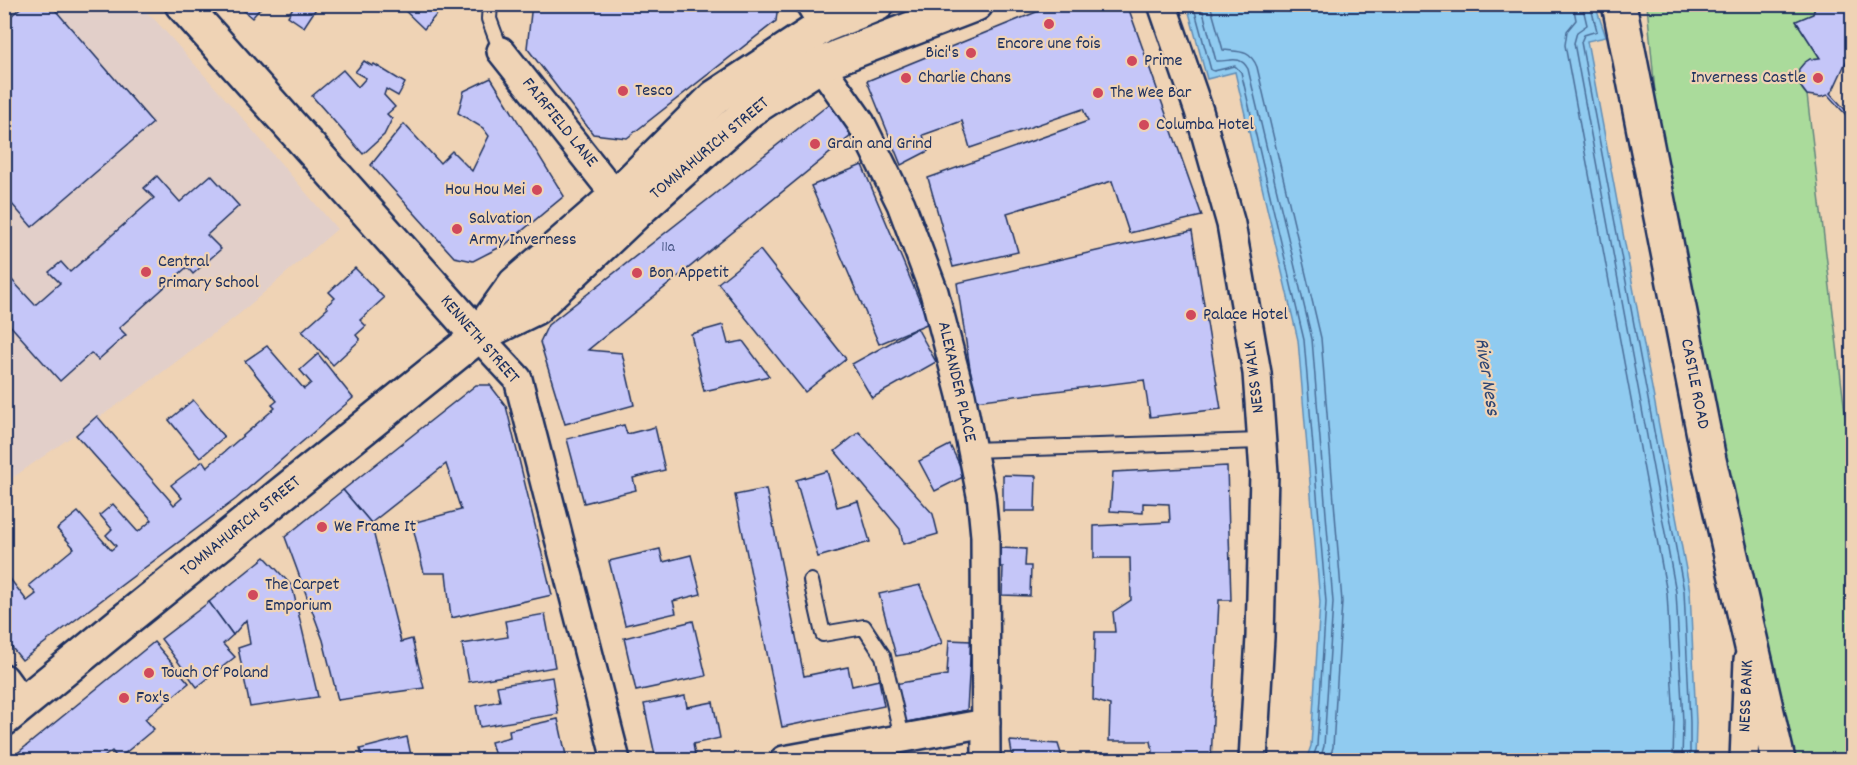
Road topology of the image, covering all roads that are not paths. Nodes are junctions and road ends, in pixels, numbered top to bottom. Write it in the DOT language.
graph roads {
  1 [pos="182,4"];
  2 [pos="489,4"];
  3 [pos="877,4"];
  4 [pos="976,4"];
  5 [pos="1162,4"];
  6 [pos="1619,4"];
  7 [pos="811,23"];
  8 [pos="501,51"];
  9 [pos="829,61"];
  10 [pos="616,196"];
  11 [pos="478,336"];
  12 [pos="1261,441"];
  13 [pos="972,450"];
  14 [pos="811,581"];
  15 [pos="1749,632"];
  16 [pos="11,700"];
  17 [pos="986,723"];
  18 [pos="902,737"];
  19 [pos="616,760"];
  20 [pos="784,760"];
  21 [pos="986,760"];
  22 [pos="1253,760"];
  23 [pos="1744,760"];
  24 [pos="1778,760"];
  1 -- 11 [label="main road, KENNETH STREET"];
  2 -- 8 [label="lane"];
  3 -- 7 [label="main road, TOMNAHURICH STREET"];
  4 -- 9 [label="main road, TOMNAHURICH STREET"];
  5 -- 12 [label="street, NESS WALK"];
  6 -- 15 [label="main road, CASTLE ROAD"];
  7 -- 9 [label="main road"];
  7 -- 10 [label="main road, TOMNAHURICH STREET"];
  8 -- 10 [label="street, FAIRFIELD LANE"];
  9 -- 11 [label="main road, TOMNAHURICH STREET"];
  9 -- 13 [label="street, ALEXANDER PLACE"];
  10 -- 11 [label="main road, TOMNAHURICH STREET"];
  11 -- 16 [label="main road, TOMNAHURICH STREET"];
  11 -- 19 [label="street, KENNETH STREET"];
  12 -- 13 [label="lane"];
  12 -- 22 [label="street, NESS WALK"];
  13 -- 17 [label="street, ALEXANDER PLACE"];
  14 -- 18 [label="lane"];
  15 -- 23 [label="street, NESS BANK"];
  15 -- 24 [label="main road, CASTLE ROAD"];
  17 -- 18 [label="street"];
  17 -- 21 [label="street, ALEXANDER PLACE"];
  18 -- 20 [label="street"];
}
